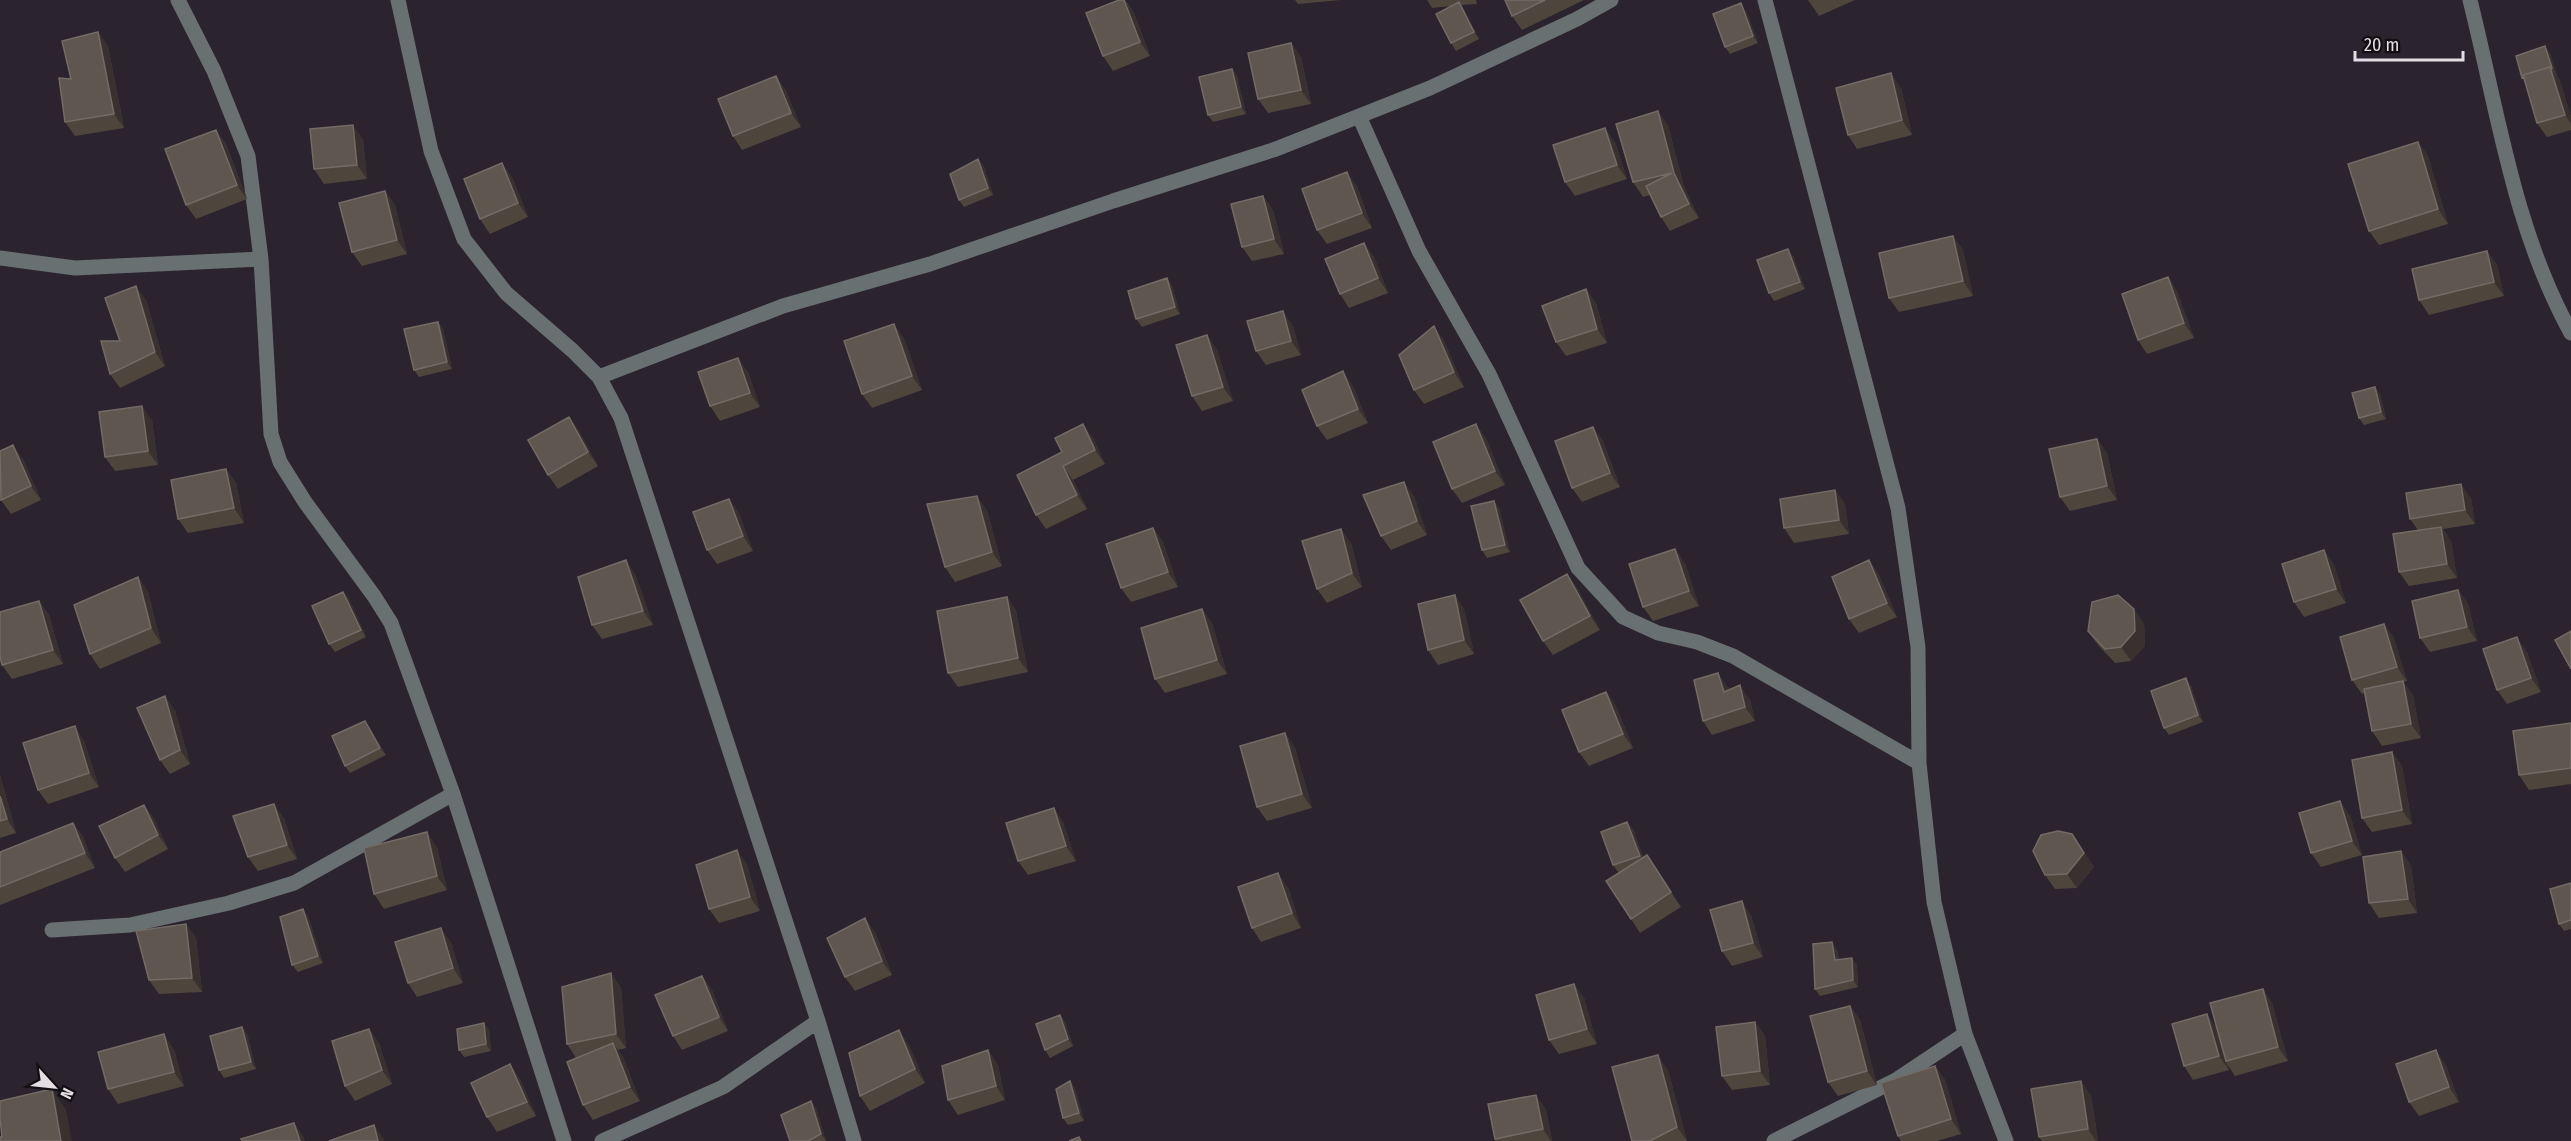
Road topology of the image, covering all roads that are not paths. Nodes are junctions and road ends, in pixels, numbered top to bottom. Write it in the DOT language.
graph roads {
  1 [pos="178,0"];
  2 [pos="398,0"];
  3 [pos="1611,0"];
  4 [pos="1765,0"];
  5 [pos="2470,0"];
  6 [pos="1359,116"];
  7 [pos="0,258"];
  8 [pos="261,259"];
  9 [pos="2571,333"];
  10 [pos="599,377"];
  11 [pos="1919,763"];
  12 [pos="453,794"];
  13 [pos="52,930"];
  14 [pos="818,1021"];
  15 [pos="1965,1034"];
  16 [pos="564,1141"];
  17 [pos="602,1141"];
  18 [pos="854,1141"];
  19 [pos="1774,1141"];
  20 [pos="2006,1141"];
  1 -- 8 [label="street"];
  2 -- 10 [label="street"];
  3 -- 6 [label="street"];
  4 -- 11 [label="street"];
  5 -- 9 [label="street"];
  6 -- 10 [label="street"];
  6 -- 11 [label="street"];
  7 -- 8 [label="street"];
  8 -- 12 [label="street"];
  10 -- 14 [label="street"];
  11 -- 15 [label="street"];
  12 -- 13 [label="street"];
  12 -- 16 [label="street"];
  14 -- 17 [label="street"];
  14 -- 18 [label="street"];
  15 -- 19 [label="street"];
  15 -- 20 [label="street"];
}
